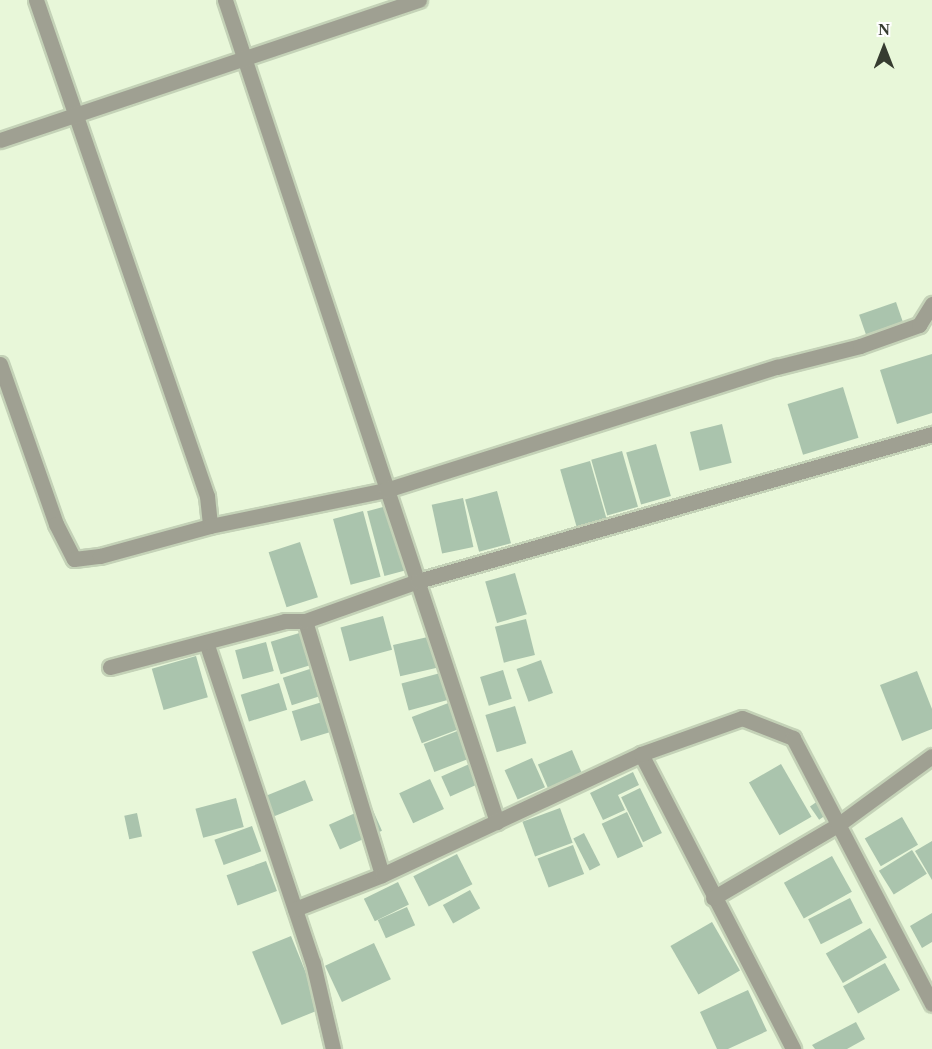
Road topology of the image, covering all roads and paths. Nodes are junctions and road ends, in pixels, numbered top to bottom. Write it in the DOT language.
graph roads {
  1 [pos="36,0"];
  2 [pos="225,0"];
  3 [pos="419,0"];
  4 [pos="244,57"];
  5 [pos="75,115"];
  6 [pos="0,140"];
  7 [pos="932,304"];
  8 [pos="0,364"];
  9 [pos="932,435"];
  10 [pos="386,490"];
  11 [pos="210,526"];
  12 [pos="418,580"];
  13 [pos="305,621"];
  14 [pos="206,642"];
  15 [pos="110,668"];
  16 [pos="641,754"];
  17 [pos="932,756"];
  18 [pos="497,822"];
  19 [pos="839,824"];
  20 [pos="382,875"];
  21 [pos="713,898"];
  22 [pos="295,909"];
  23 [pos="932,1004"];
  24 [pos="333,1049"];
  25 [pos="793,1049"];
  1 -- 5 [label="street"];
  2 -- 4 [label="street"];
  3 -- 4 [label="street"];
  4 -- 5 [label="street"];
  4 -- 10 [label="street"];
  5 -- 6 [label="street"];
  5 -- 11 [label="street"];
  7 -- 10 [label="street"];
  8 -- 11 [label="street"];
  9 -- 12 [label="street"];
  10 -- 11 [label="street"];
  10 -- 12 [label="street"];
  12 -- 13 [label="street"];
  12 -- 18 [label="street"];
  13 -- 14 [label="street"];
  13 -- 20 [label="street"];
  14 -- 15 [label="street"];
  14 -- 22 [label="street"];
  16 -- 18 [label="street"];
  16 -- 19 [label="street"];
  16 -- 21 [label="street"];
  17 -- 19 [label="street"];
  18 -- 20 [label="street"];
  19 -- 21 [label="street"];
  19 -- 23 [label="street"];
  20 -- 22 [label="street"];
  21 -- 25 [label="street"];
  22 -- 24 [label="street"];
}
